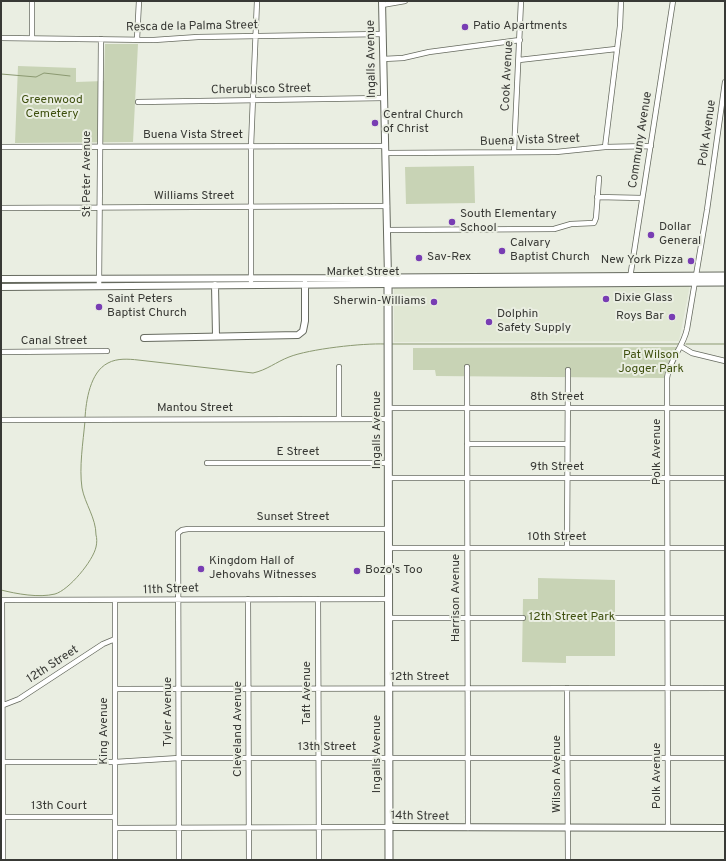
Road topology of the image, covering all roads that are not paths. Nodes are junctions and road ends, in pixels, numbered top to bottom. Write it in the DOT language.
graph roads {
  1 [pos="32,1"];
  2 [pos="139,1"];
  3 [pos="257,1"];
  4 [pos="405,1"];
  5 [pos="521,1"];
  6 [pos="621,1"];
  7 [pos="673,1"];
  8 [pos="382,3"];
  9 [pos="383,34"];
  10 [pos="256,36"];
  11 [pos="1,38"];
  12 [pos="32,38"];
  13 [pos="101,39"];
  14 [pos="137,39"];
  15 [pos="520,40"];
  16 [pos="616,50"];
  17 [pos="383,59"];
  18 [pos="519,60"];
  19 [pos="725,82"];
  20 [pos="384,98"];
  21 [pos="253,100"];
  22 [pos="138,102"];
  23 [pos="251,146"];
  24 [pos="385,146"];
  25 [pos="651,146"];
  26 [pos="1,147"];
  27 [pos="99,147"];
  28 [pos="605,147"];
  29 [pos="514,152"];
  30 [pos="386,153"];
  31 [pos="599,178"];
  32 [pos="597,197"];
  33 [pos="642,198"];
  34 [pos="387,206"];
  35 [pos="251,207"];
  36 [pos="1,208"];
  37 [pos="98,208"];
  38 [pos="388,230"];
  39 [pos="725,276"];
  40 [pos="1,279"];
  41 [pos="630,279"];
  42 [pos="695,279"];
  43 [pos="388,281"];
  44 [pos="99,282"];
  45 [pos="251,282"];
  46 [pos="725,282"];
  47 [pos="305,284"];
  48 [pos="215,285"];
  49 [pos="1,287"];
  50 [pos="216,336"];
  51 [pos="144,338"];
  52 [pos="682,347"];
  53 [pos="107,351"];
  54 [pos="1,352"];
  55 [pos="725,361"];
  56 [pos="339,367"];
  57 [pos="467,367"];
  58 [pos="568,370"];
  59 [pos="389,408"];
  60 [pos="467,408"];
  61 [pos="567,408"];
  62 [pos="668,408"];
  63 [pos="725,408"];
  64 [pos="339,419"];
  65 [pos="389,419"];
  66 [pos="1,420"];
  67 [pos="467,444"];
  68 [pos="567,444"];
  69 [pos="207,463"];
  70 [pos="389,463"];
  71 [pos="389,478"];
  72 [pos="467,478"];
  73 [pos="567,478"];
  74 [pos="668,478"];
  75 [pos="725,478"];
  76 [pos="389,529"];
  77 [pos="389,548"];
  78 [pos="467,548"];
  79 [pos="567,548"];
  80 [pos="668,548"];
  81 [pos="725,548"];
  82 [pos="179,564"];
  83 [pos="179,598"];
  84 [pos="248,599"];
  85 [pos="318,599"];
  86 [pos="389,599"];
  87 [pos="2,600"];
  88 [pos="115,601"];
  89 [pos="389,618"];
  90 [pos="467,618"];
  91 [pos="523,618"];
  92 [pos="614,618"];
  93 [pos="668,618"];
  94 [pos="725,618"];
  95 [pos="115,639"];
  96 [pos="248,688"];
  97 [pos="318,688"];
  98 [pos="389,688"];
  99 [pos="468,688"];
  100 [pos="567,688"];
  101 [pos="668,688"];
  102 [pos="725,688"];
  103 [pos="115,689"];
  104 [pos="179,689"];
  105 [pos="2,706"];
  106 [pos="179,758"];
  107 [pos="249,758"];
  108 [pos="319,758"];
  109 [pos="390,758"];
  110 [pos="468,758"];
  111 [pos="568,758"];
  112 [pos="668,758"];
  113 [pos="725,758"];
  114 [pos="2,762"];
  115 [pos="115,762"];
  116 [pos="2,817"];
  117 [pos="115,817"];
  118 [pos="390,827"];
  119 [pos="115,828"];
  120 [pos="179,828"];
  121 [pos="249,828"];
  122 [pos="319,828"];
  123 [pos="468,828"];
  124 [pos="568,828"];
  125 [pos="668,828"];
  126 [pos="725,828"];
  127 [pos="3,860"];
  128 [pos="115,860"];
  129 [pos="179,860"];
  130 [pos="249,860"];
  131 [pos="319,860"];
  132 [pos="389,860"];
  133 [pos="568,860"];
  1 -- 12 [label="street"];
  2 -- 14 [label="street"];
  3 -- 10 [label="street"];
  4 -- 8 [label="street"];
  5 -- 15 [label="street, Cook Avenue"];
  6 -- 16 [label="street"];
  7 -- 25 [label="street, Communy Avenue"];
  8 -- 9 [label="street, Ingalls Avenue"];
  9 -- 10 [label="street, Resca de la Palma Street"];
  9 -- 17 [label="street, Ingalls Avenue"];
  10 -- 14 [label="street, Resca de la Palma Street"];
  10 -- 21 [label="street"];
  11 -- 12 [label="street, Resca de la Palma Street"];
  12 -- 13 [label="street, Resca de la Palma Street"];
  13 -- 14 [label="street, Resca de la Palma Street"];
  13 -- 27 [label="street, St Peter Avenue"];
  15 -- 17 [label="street"];
  15 -- 18 [label="street, Cook Avenue"];
  16 -- 18 [label="street"];
  16 -- 28 [label="street"];
  17 -- 20 [label="street, Ingalls Avenue"];
  18 -- 29 [label="street, Cook Avenue"];
  19 -- 42 [label="street, Polk Avenue"];
  20 -- 21 [label="street, Cherubusco Street"];
  20 -- 24 [label="street, Ingalls Avenue"];
  21 -- 22 [label="street, Cherubusco Street"];
  21 -- 23 [label="street"];
  23 -- 24 [label="street, Buena Vista Street"];
  23 -- 27 [label="street, Buena Vista Street"];
  23 -- 35 [label="street"];
  24 -- 30 [label="street, Ingalls Avenue"];
  25 -- 28 [label="street, Buena Vista Street"];
  25 -- 33 [label="street, Communy Avenue"];
  26 -- 27 [label="street, Buena Vista Street"];
  27 -- 37 [label="street, St Peter Avenue"];
  28 -- 29 [label="street, Buena Vista Street"];
  29 -- 30 [label="street, Buena Vista Street"];
  30 -- 34 [label="street, Ingalls Avenue"];
  31 -- 32 [label="street"];
  32 -- 33 [label="street"];
  32 -- 38 [label="street"];
  33 -- 41 [label="street, Communy Avenue"];
  34 -- 35 [label="street, Williams Street"];
  34 -- 38 [label="street, Ingalls Avenue"];
  35 -- 37 [label="street, Williams Street"];
  35 -- 45 [label="street"];
  36 -- 37 [label="street, Williams Street"];
  37 -- 44 [label="street, St Peter Avenue"];
  38 -- 43 [label="street, Ingalls Avenue"];
  39 -- 42 [label="main road, Market Street"];
  40 -- 44 [label="street, Market Street"];
  41 -- 42 [label="main road, Market Street"];
  41 -- 43 [label="main road, Market Street"];
  42 -- 46 [label="main road, Market Street"];
  42 -- 52 [label="street, Polk Avenue"];
  43 -- 45 [label="street, Market Street"];
  43 -- 47 [label="street, Market Street"];
  43 -- 59 [label="main road, Ingalls Avenue"];
  44 -- 45 [label="street, Market Street"];
  44 -- 48 [label="street, Market Street"];
  44 -- 49 [label="street, Market Street"];
  45 -- 47 [label="street, Market Street"];
  45 -- 48 [label="street, Market Street"];
  47 -- 50 [label="street"];
  48 -- 50 [label="street"];
  50 -- 51 [label="street"];
  52 -- 55 [label="street"];
  52 -- 62 [label="street, Polk Avenue"];
  53 -- 54 [label="street, Canal Street"];
  56 -- 64 [label="street"];
  57 -- 60 [label="street, Harrison Avenue"];
  58 -- 61 [label="street"];
  59 -- 60 [label="street, 8th Street"];
  59 -- 65 [label="main road, Ingalls Avenue"];
  60 -- 61 [label="street, 8th Street"];
  60 -- 67 [label="street, Harrison Avenue"];
  61 -- 62 [label="street, 8th Street"];
  61 -- 68 [label="street"];
  62 -- 63 [label="street, 8th Street"];
  62 -- 74 [label="street, Polk Avenue"];
  64 -- 65 [label="street, Mantou Street"];
  64 -- 66 [label="street, Mantou Street"];
  65 -- 70 [label="main road, Ingalls Avenue"];
  67 -- 68 [label="street"];
  67 -- 72 [label="street, Harrison Avenue"];
  68 -- 73 [label="street"];
  69 -- 70 [label="street, E Street"];
  70 -- 71 [label="main road, Ingalls Avenue"];
  71 -- 72 [label="street, 9th Street"];
  71 -- 76 [label="main road, Ingalls Avenue"];
  72 -- 73 [label="street, 9th Street"];
  72 -- 78 [label="street, Harrison Avenue"];
  73 -- 74 [label="street, 9th Street"];
  73 -- 79 [label="street"];
  74 -- 75 [label="street, 9th Street"];
  74 -- 80 [label="street, Polk Avenue"];
  76 -- 77 [label="main road, Ingalls Avenue"];
  76 -- 82 [label="street, Sunset Street"];
  77 -- 78 [label="street, 10th Street"];
  77 -- 86 [label="main road, Ingalls Avenue"];
  78 -- 79 [label="street, 10th Street"];
  78 -- 90 [label="street, Harrison Avenue"];
  79 -- 80 [label="street, 10th Street"];
  80 -- 81 [label="street, 10th Street"];
  80 -- 93 [label="street, Polk Avenue"];
  82 -- 83 [label="street, Tyler Avenue"];
  83 -- 84 [label="street, 11th Street"];
  83 -- 88 [label="street, 11th Street"];
  83 -- 104 [label="street, Tyler Avenue"];
  84 -- 85 [label="street, 11th Street"];
  84 -- 96 [label="street, Cleveland Avenue"];
  85 -- 86 [label="street, 11th Street"];
  85 -- 97 [label="street, Taft Avenue"];
  86 -- 89 [label="main road, Ingalls Avenue"];
  87 -- 88 [label="street, 11th Street"];
  87 -- 105 [label="street"];
  88 -- 95 [label="street, King Avenue"];
  89 -- 90 [label="street"];
  89 -- 98 [label="main road, Ingalls Avenue"];
  90 -- 91 [label="street"];
  90 -- 99 [label="street, Harrison Avenue"];
  92 -- 93 [label="street"];
  93 -- 94 [label="street"];
  93 -- 101 [label="street, Polk Avenue"];
  95 -- 103 [label="street, King Avenue"];
  95 -- 105 [label="street, 12th Street"];
  96 -- 97 [label="street, 12th Street"];
  96 -- 104 [label="street, 12th Street"];
  96 -- 107 [label="street, Cleveland Avenue"];
  97 -- 98 [label="street, 12th Street"];
  97 -- 108 [label="street, Taft Avenue"];
  98 -- 99 [label="street, 12th Street"];
  98 -- 109 [label="main road, Ingalls Avenue"];
  99 -- 100 [label="street, 12th Street"];
  99 -- 110 [label="street, Harrison Avenue"];
  100 -- 101 [label="street, 12th Street"];
  100 -- 111 [label="street, Wilson Avenue"];
  101 -- 102 [label="street, 12th Street"];
  101 -- 112 [label="street, Polk Avenue"];
  103 -- 104 [label="street, 12th Street"];
  103 -- 115 [label="street, King Avenue"];
  104 -- 106 [label="street, Tyler Avenue"];
  105 -- 114 [label="street"];
  106 -- 107 [label="street, 13th Street"];
  106 -- 115 [label="street, 13th Street"];
  106 -- 120 [label="street, Tyler Avenue"];
  107 -- 108 [label="street, 13th Street"];
  107 -- 121 [label="street, Cleveland Avenue"];
  108 -- 109 [label="street, 13th Street"];
  108 -- 122 [label="street, Taft Avenue"];
  109 -- 110 [label="street, 13th Street"];
  109 -- 118 [label="main road, Ingalls Avenue"];
  110 -- 111 [label="street, 13th Street"];
  110 -- 123 [label="street, Harrison Avenue"];
  111 -- 112 [label="street, 13th Street"];
  111 -- 124 [label="street, Wilson Avenue"];
  112 -- 113 [label="street, 13th Street"];
  112 -- 125 [label="street, Polk Avenue"];
  114 -- 115 [label="street, 13th Street"];
  114 -- 116 [label="street"];
  115 -- 117 [label="street, King Avenue"];
  116 -- 117 [label="street, 13th Court"];
  116 -- 127 [label="street"];
  117 -- 119 [label="street, King Avenue"];
  118 -- 122 [label="street, 14th Street"];
  118 -- 123 [label="street, 14th Street"];
  118 -- 132 [label="main road, Ingalls Avenue"];
  119 -- 120 [label="street, 14th Street"];
  119 -- 128 [label="street, King Avenue"];
  120 -- 121 [label="street, 14th Street"];
  120 -- 129 [label="street, Tyler Avenue"];
  121 -- 122 [label="street, 14th Street"];
  121 -- 130 [label="street, Cleveland Avenue"];
  122 -- 131 [label="street, Taft Avenue"];
  123 -- 124 [label="street, 14th Street"];
  124 -- 125 [label="street, 14th Street"];
  124 -- 133 [label="street, Wilson Avenue"];
  125 -- 126 [label="street, 14th Street"];
}
